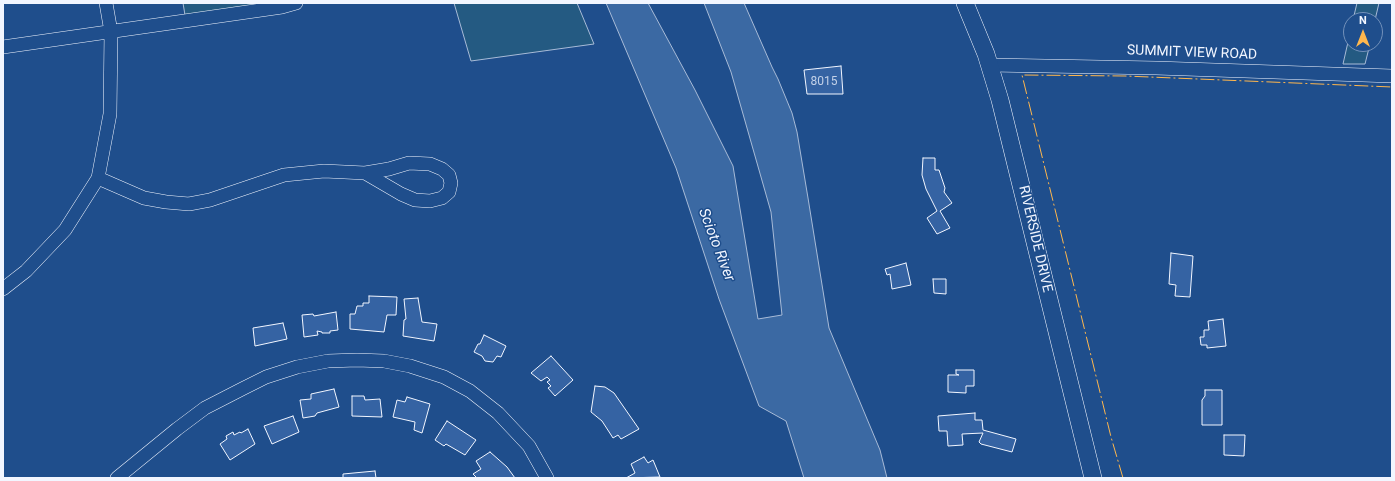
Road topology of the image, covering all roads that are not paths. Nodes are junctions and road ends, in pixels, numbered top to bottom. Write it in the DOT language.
graph roads {
  1 [pos="106,3"];
  2 [pos="296,3"];
  3 [pos="965,3"];
  4 [pos="111,32"];
  5 [pos="3,47"];
  6 [pos="990,65"];
  7 [pos="1392,76"];
  8 [pos="365,173"];
  9 [pos="98,178"];
  10 [pos="3,289"];
  11 [pos="117,478"];
  12 [pos="547,478"];
  13 [pos="1093,478"];
  1 -- 4 [label="street"];
  2 -- 4 [label="street"];
  3 -- 6 [label="main road, RIVERSIDE DRIVE"];
  4 -- 5 [label="street"];
  4 -- 9 [label="street"];
  6 -- 7 [label="street, SUMMIT VIEW ROAD"];
  6 -- 13 [label="main road, RIVERSIDE DRIVE"];
  8 -- 8 [label="street"];
  8 -- 9 [label="street"];
  9 -- 10 [label="street"];
  11 -- 12 [label="street"];
}
